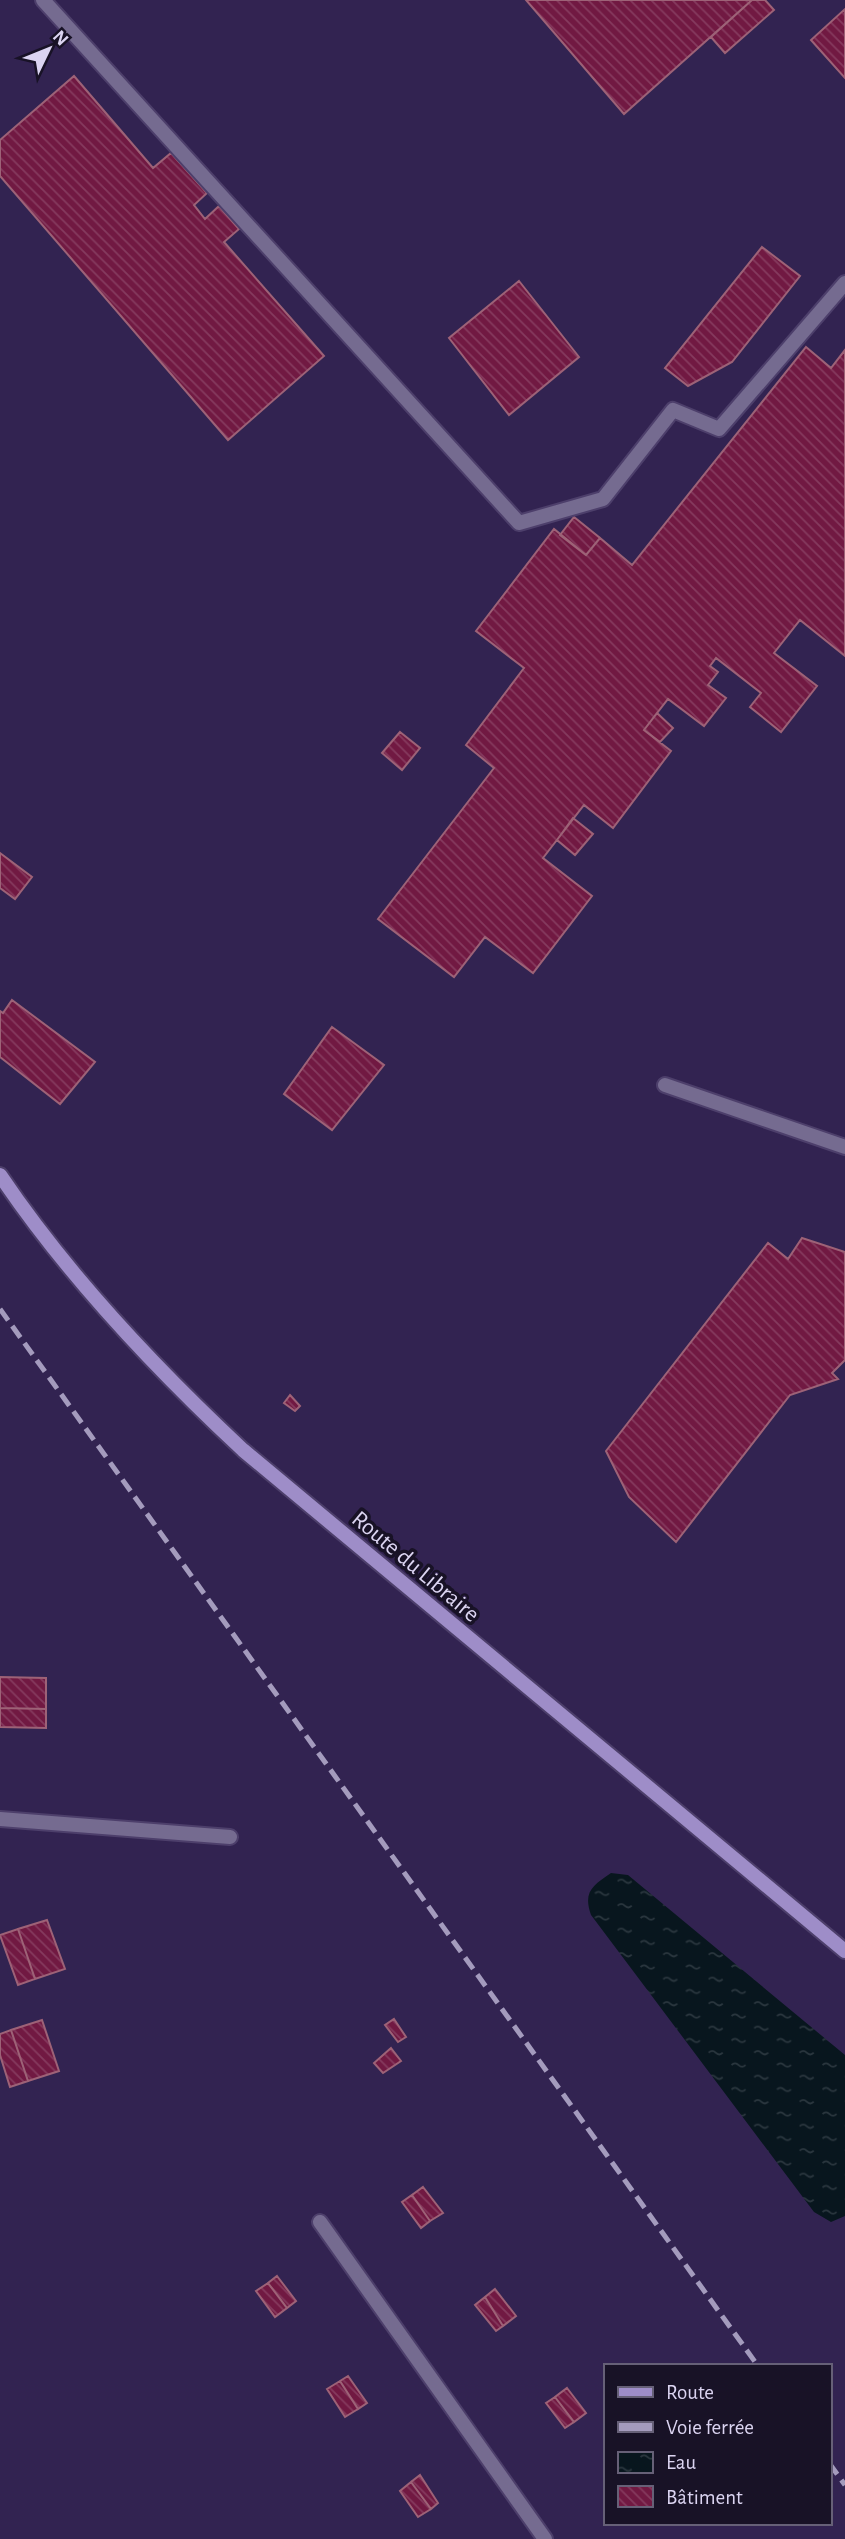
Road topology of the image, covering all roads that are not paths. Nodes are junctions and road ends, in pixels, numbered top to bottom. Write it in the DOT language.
graph roads {
  1 [pos="43,0"];
  2 [pos="845,284"];
  3 [pos="665,1085"];
  4 [pos="845,1147"];
  5 [pos="0,1175"];
  6 [pos="0,1819"];
  7 [pos="230,1837"];
  8 [pos="845,1951"];
  9 [pos="320,2222"];
  10 [pos="545,2539"];
  1 -- 2 [label="street"];
  3 -- 4 [label="street"];
  5 -- 8 [label="main road, Route du Libraire"];
  6 -- 7 [label="street"];
  9 -- 10 [label="street"];
}
